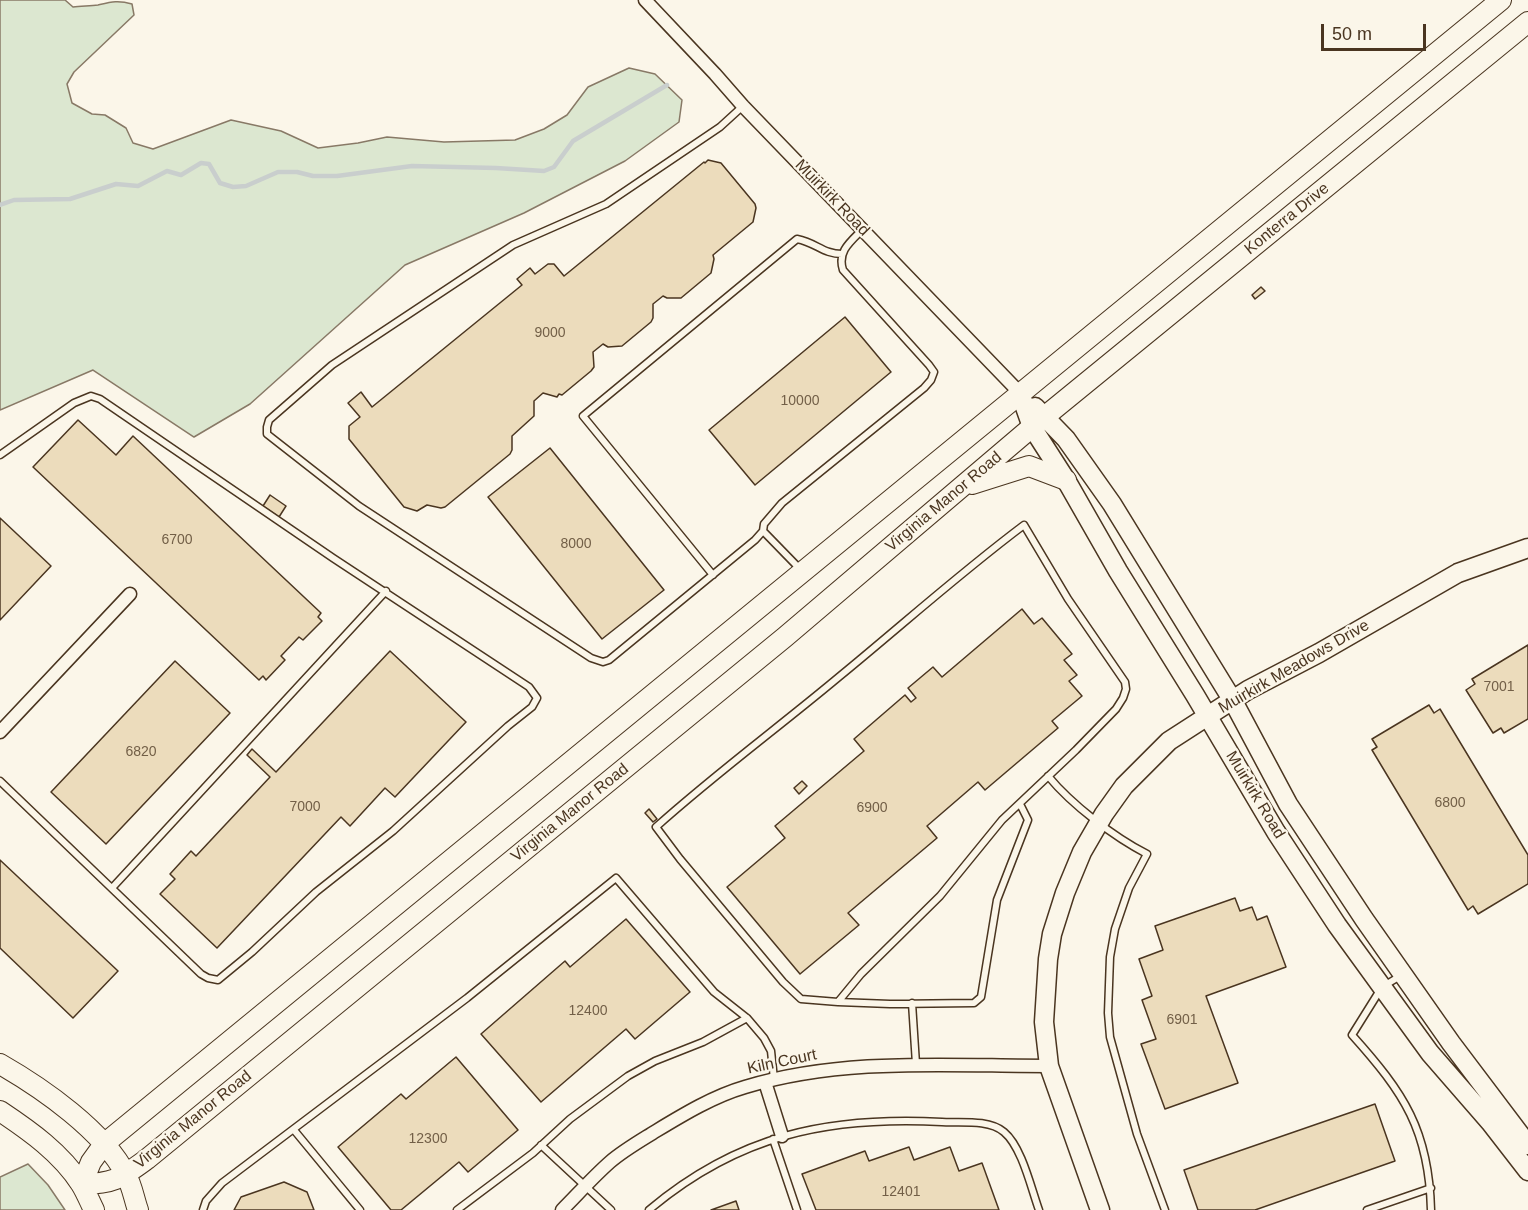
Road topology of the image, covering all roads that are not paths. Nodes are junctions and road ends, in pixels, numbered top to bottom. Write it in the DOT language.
graph roads {
  1 [pos="645,0"];
  2 [pos="1501,0"];
  3 [pos="1528,22"];
  4 [pos="743,106"];
  5 [pos="862,230"];
  6 [pos="842,254"];
  7 [pos="1020,393"];
  8 [pos="1039,422"];
  9 [pos="0,455"];
  10 [pos="1066,480"];
  11 [pos="961,488"];
  12 [pos="763,531"];
  13 [pos="1528,548"];
  14 [pos="802,572"];
  15 [pos="713,575"];
  16 [pos="386,591"];
  17 [pos="130,594"];
  18 [pos="1233,702"];
  19 [pos="1208,717"];
  20 [pos="0,732"];
  21 [pos="1048,776"];
  22 [pos="0,781"];
  23 [pos="1020,804"];
  24 [pos="1099,821"];
  25 [pos="112,888"];
  26 [pos="1403,974"];
  27 [pos="1382,987"];
  28 [pos="838,1002"];
  29 [pos="912,1003"];
  30 [pos="747,1018"];
  31 [pos="0,1064"];
  32 [pos="916,1064"];
  33 [pos="1049,1066"];
  34 [pos="770,1081"];
  35 [pos="0,1110"];
  36 [pos="294,1130"];
  37 [pos="778,1137"];
  38 [pos="104,1144"];
  39 [pos="541,1145"];
  40 [pos="1528,1145"];
  41 [pos="1528,1171"];
  42 [pos="126,1174"];
  43 [pos="82,1184"];
  44 [pos="585,1188"];
  45 [pos="1431,1188"];
  46 [pos="94,1210"];
  47 [pos="138,1210"];
  48 [pos="203,1210"];
  49 [pos="360,1210"];
  50 [pos="457,1210"];
  51 [pos="562,1210"];
  52 [pos="611,1210"];
  53 [pos="650,1210"];
  54 [pos="797,1210"];
  55 [pos="1039,1210"];
  56 [pos="1100,1210"];
  57 [pos="1165,1210"];
  58 [pos="1367,1210"];
  59 [pos="1431,1210"];
  1 -- 4 [label="street, Muirkirk Road"];
  2 -- 7 [label="main road, Konterra Drive"];
  3 -- 8 [label="main road, Konterra Drive"];
  4 -- 5 [label="street, Muirkirk Road"];
  4 -- 15 [label="lane"];
  5 -- 6 [label="lane"];
  5 -- 7 [label="street, Muirkirk Road"];
  6 -- 12 [label="lane"];
  6 -- 15 [label="lane"];
  7 -- 8 [label="main road, Muirkirk Road"];
  7 -- 14 [label="main road"];
  8 -- 10 [label="main road, Muirkirk Road"];
  8 -- 11 [label="main road, Virginia Manor Road"];
  8 -- 18 [label="main road, Muirkirk Road"];
  9 -- 16 [label="lane"];
  10 -- 11 [label="main road"];
  10 -- 19 [label="main road, Muirkirk Road"];
  11 -- 42 [label="main road, Virginia Manor Road"];
  12 -- 14 [label="lane"];
  12 -- 15 [label="lane"];
  13 -- 18 [label="main road, Muirkirk Meadows Drive"];
  14 -- 38 [label="main road"];
  16 -- 25 [label="lane"];
  16 -- 25 [label="lane"];
  17 -- 20 [label="street"];
  18 -- 19 [label="main road, Muirkirk Meadows Drive"];
  18 -- 26 [label="main road, Muirkirk Road"];
  19 -- 24 [label="main road, Muirkirk Meadows Drive"];
  19 -- 27 [label="main road, Muirkirk Road"];
  21 -- 23 [label="lane"];
  21 -- 24 [label="lane"];
  21 -- 28 [label="lane"];
  22 -- 25 [label="lane"];
  23 -- 28 [label="lane"];
  23 -- 29 [label="lane"];
  24 -- 33 [label="main road, Muirkirk Meadows Drive"];
  24 -- 57 [label="lane"];
  26 -- 27 [label="lane"];
  26 -- 40 [label="main road, Muirkirk Road"];
  27 -- 41 [label="main road, Muirkirk Road"];
  27 -- 45 [label="lane"];
  28 -- 29 [label="lane"];
  29 -- 32 [label="lane"];
  30 -- 34 [label="lane"];
  30 -- 36 [label="lane"];
  30 -- 39 [label="lane"];
  31 -- 38 [label="main road"];
  32 -- 33 [label="street, Kiln Court"];
  32 -- 34 [label="street, Kiln Court"];
  33 -- 56 [label="main road, Muirkirk Meadows Drive"];
  34 -- 37 [label="street"];
  34 -- 44 [label="street, Kiln Court"];
  35 -- 43 [label="main road"];
  36 -- 48 [label="lane"];
  36 -- 49 [label="lane"];
  37 -- 53 [label="lane"];
  37 -- 54 [label="lane"];
  37 -- 55 [label="lane"];
  38 -- 42 [label="main road"];
  38 -- 43 [label="main road"];
  39 -- 44 [label="lane"];
  39 -- 50 [label="lane"];
  42 -- 43 [label="main road, Virginia Manor Road"];
  42 -- 47 [label="main road"];
  43 -- 46 [label="main road"];
  44 -- 51 [label="street, Kiln Court"];
  44 -- 52 [label="lane"];
  45 -- 58 [label="lane"];
  45 -- 59 [label="lane"];
}
